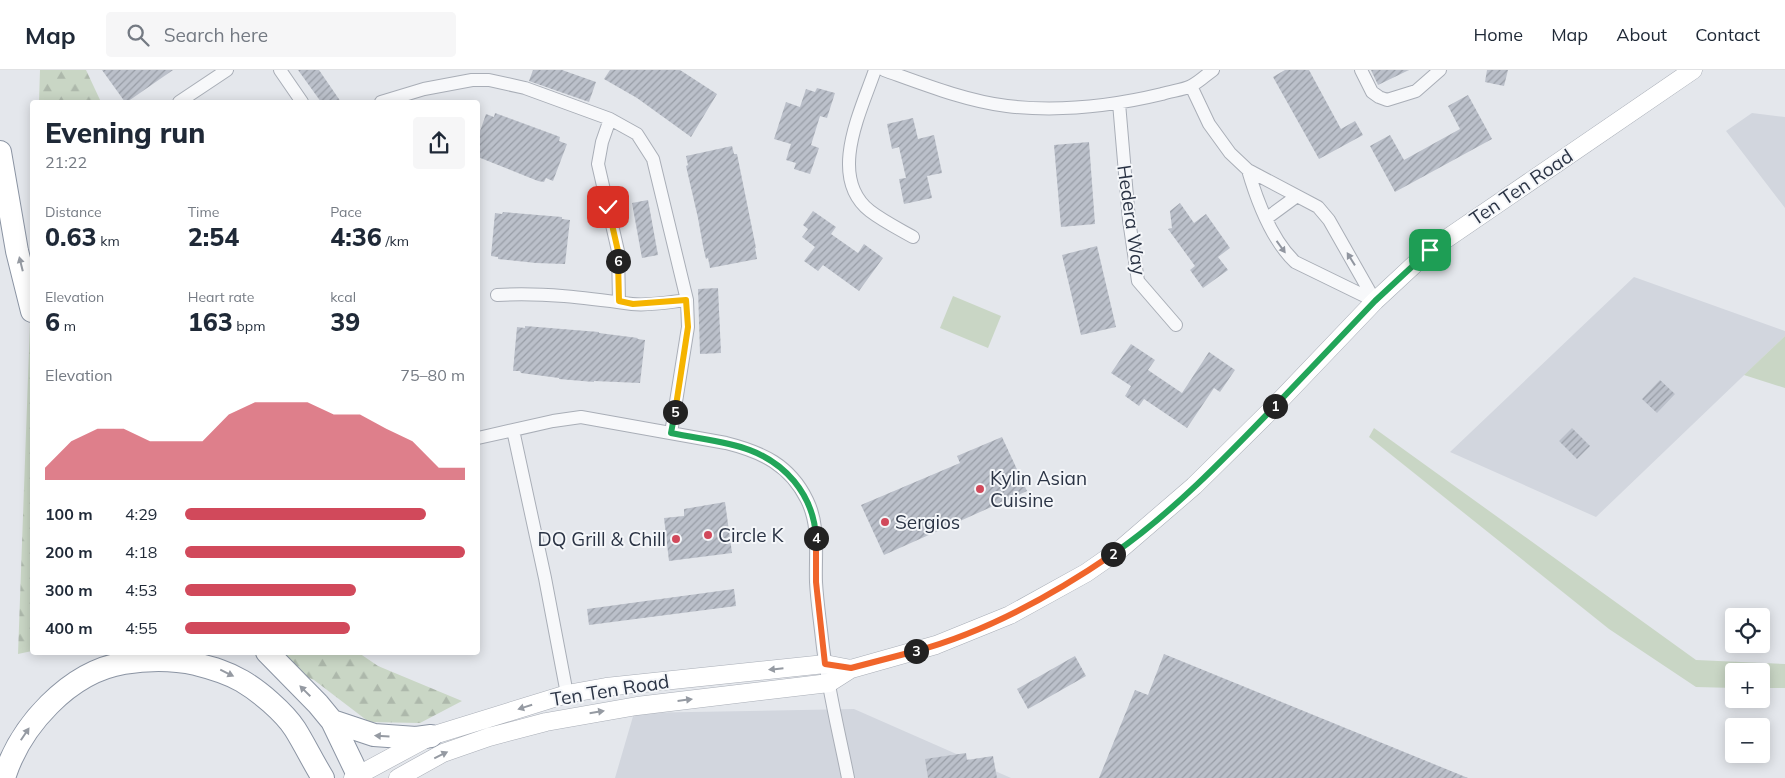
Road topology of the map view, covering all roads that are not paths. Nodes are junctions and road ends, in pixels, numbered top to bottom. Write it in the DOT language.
graph roads {
  1 [pos="227,70"];
  2 [pos="280,70"];
  3 [pos="875,70"];
  4 [pos="884,70"];
  5 [pos="1212,70"];
  6 [pos="1361,70"];
  7 [pos="1440,70"];
  8 [pos="1693,70"];
  9 [pos="1191,86"];
  10 [pos="182,100"];
  11 [pos="301,100"];
  12 [pos="387,100"];
  13 [pos="1119,103"];
  14 [pos="610,119"];
  15 [pos="0,152"];
  16 [pos="1248,170"];
  17 [pos="1297,196"];
  18 [pos="1267,218"];
  19 [pos="913,237"];
  20 [pos="497,295"];
  21 [pos="686,300"];
  22 [pos="619,301"];
  23 [pos="1375,301"];
  24 [pos="30,303"];
  25 [pos="1176,325"];
  26 [pos="513,430"];
  27 [pos="671,433"];
  28 [pos="480,438"];
  29 [pos="270,655"];
  30 [pos="825,664"];
  31 [pos="851,668"];
  32 [pos="829,683"];
  33 [pos="567,694"];
  34 [pos="332,721"];
  35 [pos="431,736"];
  36 [pos="357,777"];
  37 [pos="4,778"];
  38 [pos="323,778"];
  39 [pos="398,778"];
  40 [pos="848,778"];
  1 -- 10 [label="street"];
  2 -- 11 [label="street"];
  3 -- 19 [label="street"];
  4 -- 13 [label="street"];
  5 -- 9 [label="street"];
  6 -- 7 [label="street"];
  8 -- 23 [label="main road, Ten Ten Road"];
  9 -- 13 [label="street"];
  9 -- 16 [label="street"];
  12 -- 14 [label="street"];
  13 -- 25 [label="street, Hedera Way"];
  14 -- 21 [label="street"];
  14 -- 22 [label="street"];
  24 -- 15 [label="highway, one-way"];
  16 -- 17 [label="street"];
  16 -- 18 [label="street"];
  17 -- 18 [label="street"];
  23 -- 17 [label="street, one-way"];
  18 -- 23 [label="street, one-way"];
  20 -- 22 [label="street"];
  21 -- 22 [label="street"];
  21 -- 27 [label="street"];
  23 -- 31 [label="main road, Ten Ten Road"];
  26 -- 27 [label="street"];
  26 -- 28 [label="street"];
  26 -- 33 [label="street"];
  27 -- 30 [label="street"];
  34 -- 29 [label="highway, one-way"];
  30 -- 31 [label="main road, Ten Ten Road"];
  30 -- 32 [label="street"];
  30 -- 33 [label="main road, Ten Ten Road, one-way"];
  31 -- 32 [label="main road, Ten Ten Road"];
  39 -- 32 [label="main road, Ten Ten Road, one-way"];
  32 -- 40 [label="street"];
  33 -- 35 [label="main road, Ten Ten Road, one-way"];
  35 -- 34 [label="highway, one-way"];
  34 -- 36 [label="highway"];
  35 -- 36 [label="main road, Ten Ten Road"];
  37 -- 38 [label="highway, one-way"];
}
